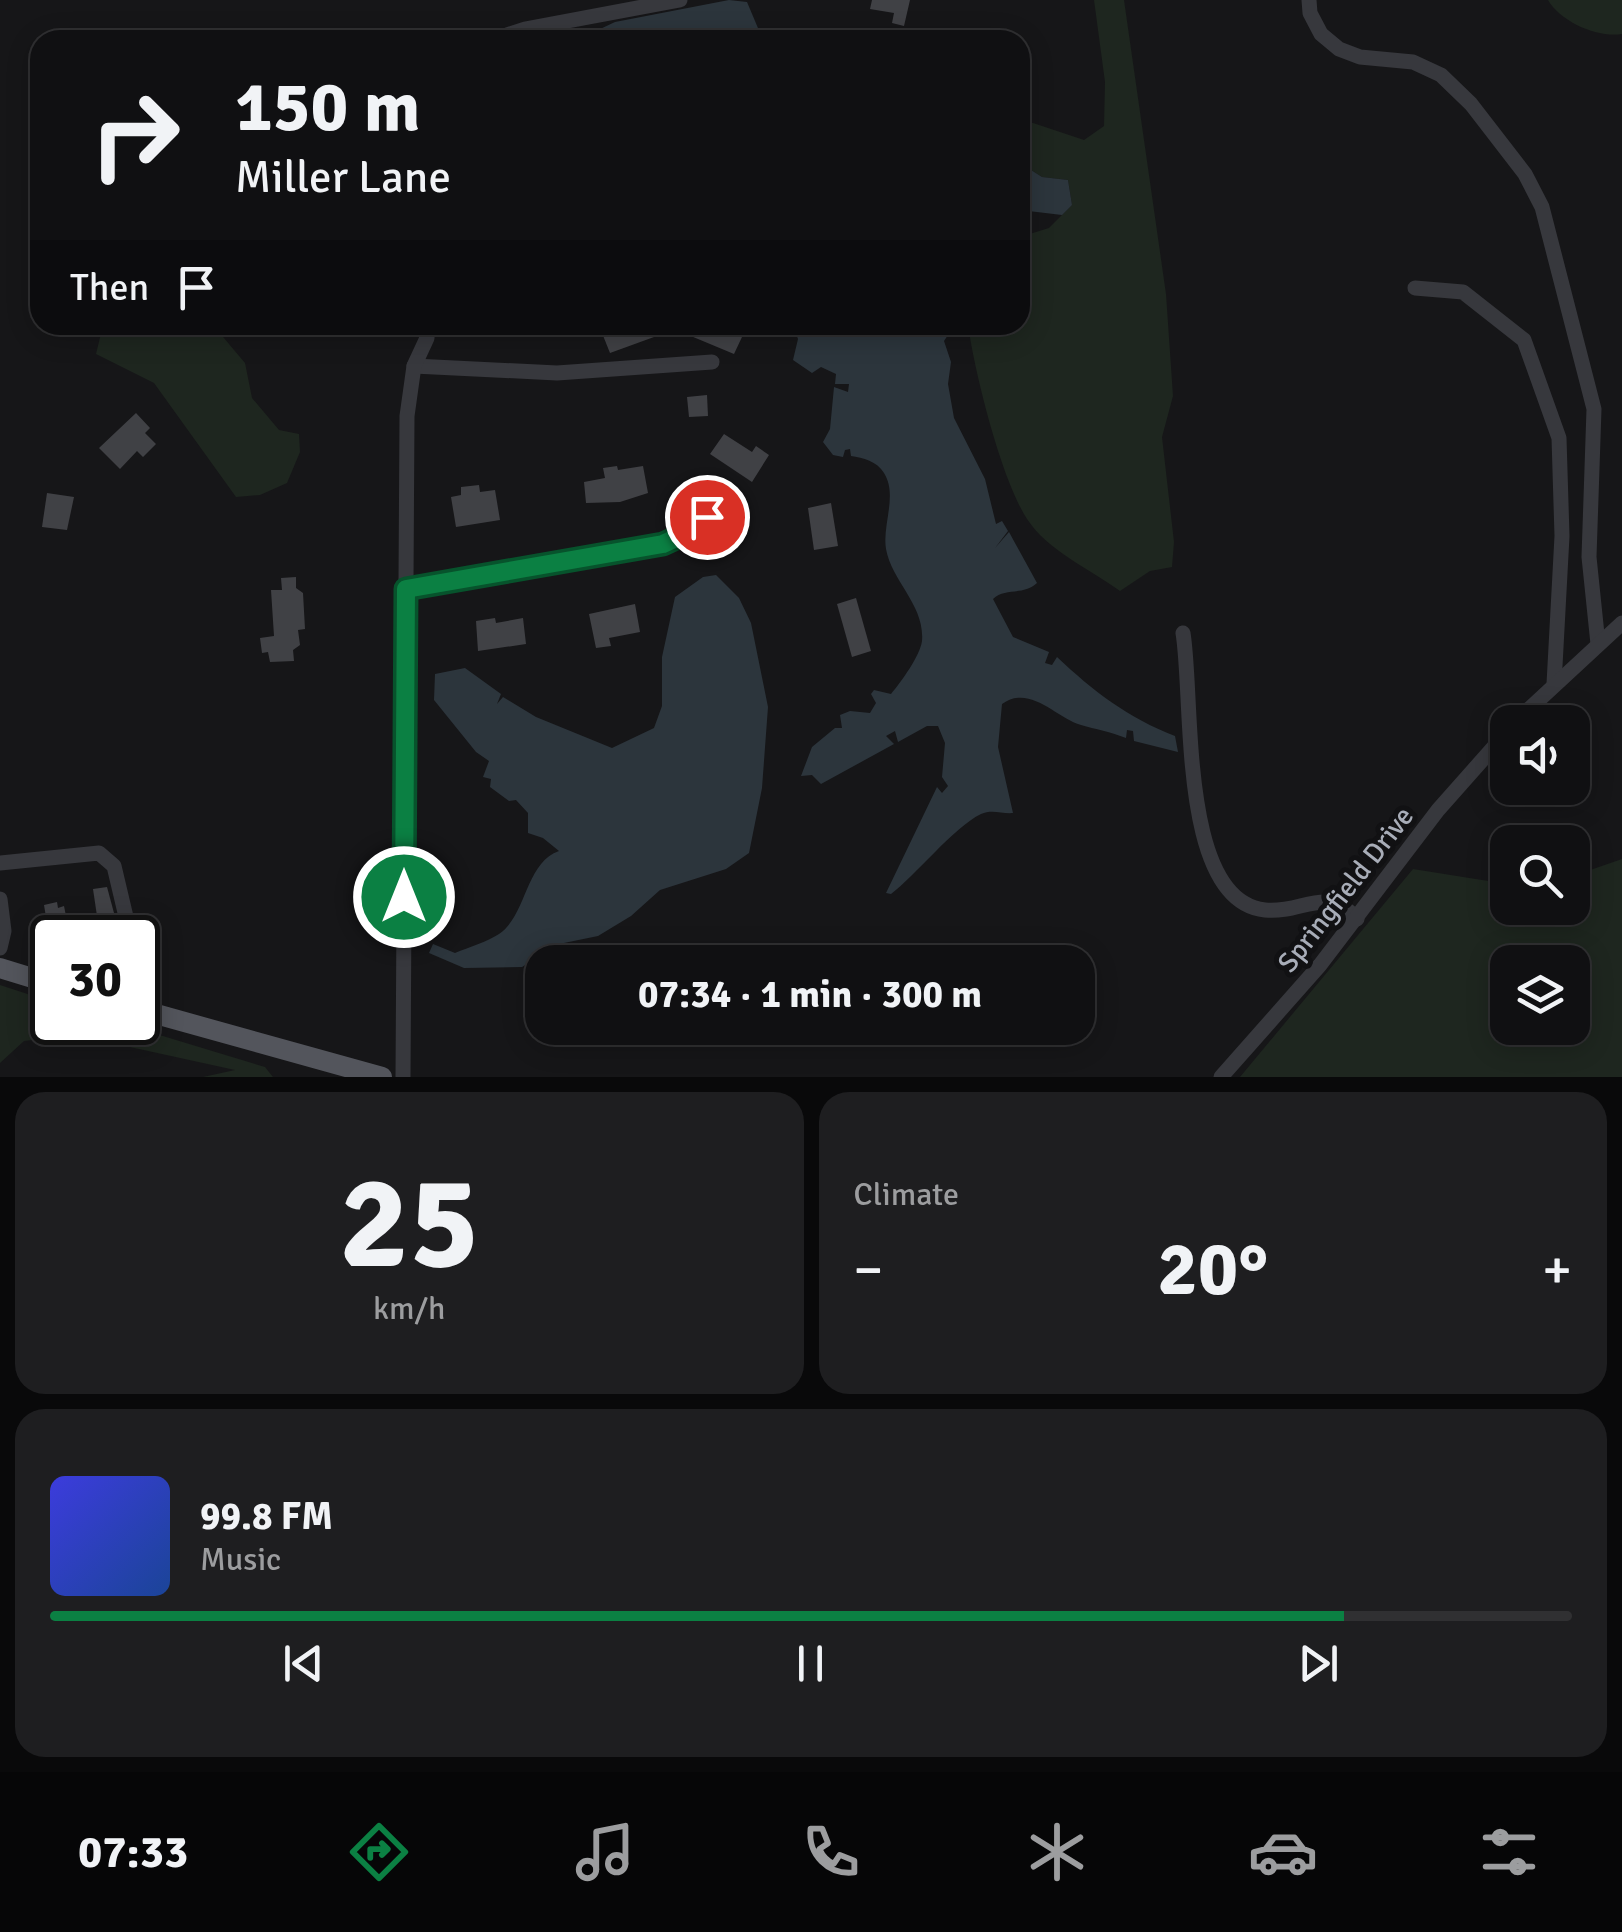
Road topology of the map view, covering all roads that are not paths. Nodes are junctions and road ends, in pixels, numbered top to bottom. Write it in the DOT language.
graph roads {
  1 [pos="680,0"];
  2 [pos="1309,0"];
  3 [pos="520,30"];
  4 [pos="1415,288"];
  5 [pos="425,335"];
  6 [pos="712,362"];
  7 [pos="414,366"];
  8 [pos="707,517"];
  9 [pos="406,589"];
  10 [pos="1622,622"];
  11 [pos="1184,633"];
  12 [pos="1598,644"];
  13 [pos="1554,684"];
  14 [pos="1532,705"];
  15 [pos="1490,751"];
  16 [pos="0,864"];
  17 [pos="0,899"];
  18 [pos="126,915"];
  19 [pos="1357,920"];
  20 [pos="0,948"];
  21 [pos="0,968"];
  22 [pos="30,977"];
  23 [pos="160,1015"];
  24 [pos="382,1077"];
  25 [pos="403,1077"];
  26 [pos="1221,1077"];
  1 -- 3 [label="street"];
  2 -- 12 [label="street"];
  4 -- 13 [label="street"];
  5 -- 7 [label="street"];
  6 -- 7 [label="street"];
  7 -- 9 [label="street"];
  8 -- 9 [label="street"];
  9 -- 25 [label="street"];
  10 -- 12 [label="street"];
  11 -- 19 [label="street"];
  12 -- 13 [label="street"];
  13 -- 14 [label="street"];
  15 -- 19 [label="street, Springfield Drive"];
  16 -- 18 [label="street"];
  17 -- 20 [label="street"];
  19 -- 26 [label="street, Springfield Drive"];
  21 -- 22 [label="main road"];
  23 -- 24 [label="main road"];
}
